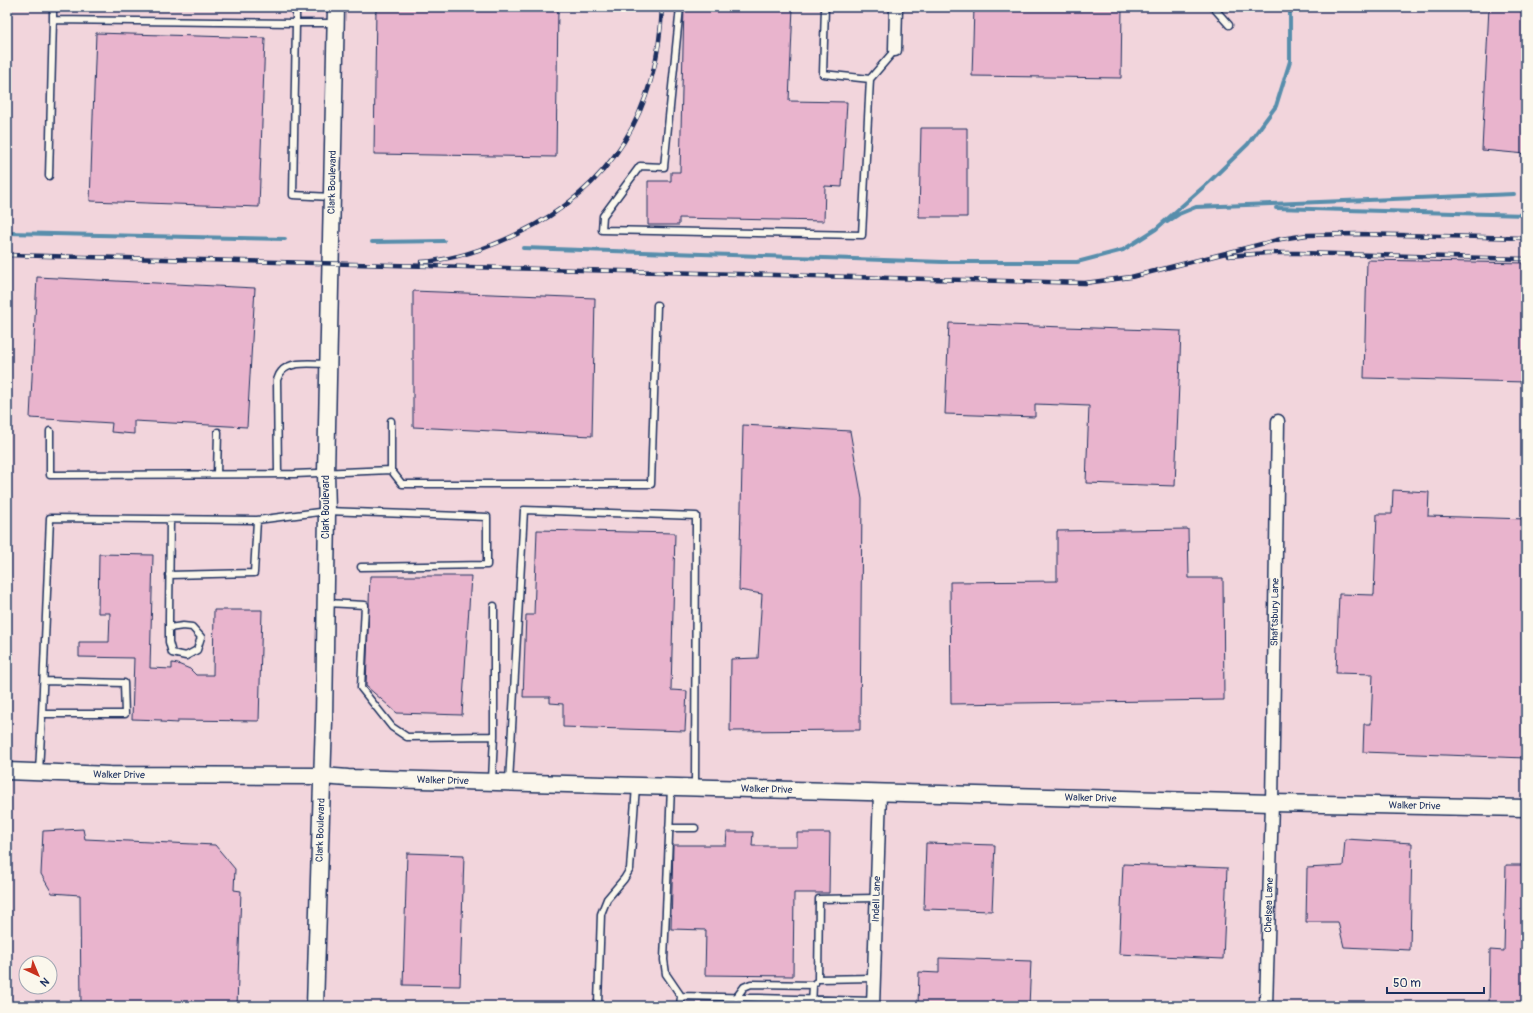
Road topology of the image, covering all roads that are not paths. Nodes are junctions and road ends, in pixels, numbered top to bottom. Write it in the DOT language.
graph roads {
  1 [pos="53,7"];
  2 [pos="296,7"];
  3 [pos="336,7"];
  4 [pos="680,7"];
  5 [pos="825,7"];
  6 [pos="896,7"];
  7 [pos="1213,7"];
  8 [pos="53,20"];
  9 [pos="296,23"];
  10 [pos="336,23"];
  11 [pos="1229,24"];
  12 [pos="895,50"];
  13 [pos="870,79"];
  14 [pos="48,176"];
  15 [pos="332,197"];
  16 [pos="657,305"];
  17 [pos="328,364"];
  18 [pos="392,421"];
  19 [pos="1278,421"];
  20 [pos="50,431"];
  21 [pos="218,432"];
  22 [pos="391,470"];
  23 [pos="326,473"];
  24 [pos="217,474"];
  25 [pos="278,474"];
  26 [pos="327,511"];
  27 [pos="170,519"];
  28 [pos="257,520"];
  29 [pos="361,567"];
  30 [pos="169,575"];
  31 [pos="325,603"];
  32 [pos="494,606"];
  33 [pos="169,628"];
  34 [pos="44,681"];
  35 [pos="42,714"];
  36 [pos="494,736"];
  37 [pos="7,771"];
  38 [pos="39,772"];
  39 [pos="322,776"];
  40 [pos="492,782"];
  41 [pos="509,783"];
  42 [pos="636,786"];
  43 [pos="671,787"];
  44 [pos="695,788"];
  45 [pos="880,793"];
  46 [pos="1272,803"];
  47 [pos="1526,808"];
  48 [pos="669,828"];
  49 [pos="695,828"];
  50 [pos="876,898"];
  51 [pos="874,978"];
  52 [pos="818,979"];
  53 [pos="813,985"];
  54 [pos="681,996"];
  55 [pos="736,998"];
  56 [pos="598,1003"];
  57 [pos="812,1003"];
  58 [pos="873,1004"];
  59 [pos="315,1006"];
  60 [pos="680,1006"];
  61 [pos="1266,1006"];
  1 -- 8 [label="lane"];
  2 -- 9 [label="lane"];
  3 -- 10 [label="street, Clark Boulevard"];
  4 -- 13 [label="lane"];
  5 -- 13 [label="lane"];
  6 -- 12 [label="street"];
  7 -- 11 [label="lane"];
  8 -- 9 [label="lane"];
  8 -- 14 [label="lane"];
  9 -- 10 [label="lane"];
  9 -- 15 [label="lane"];
  10 -- 15 [label="street, Clark Boulevard"];
  12 -- 13 [label="lane"];
  15 -- 17 [label="street, Clark Boulevard"];
  16 -- 22 [label="lane"];
  17 -- 23 [label="street, Clark Boulevard"];
  17 -- 25 [label="lane"];
  18 -- 22 [label="lane"];
  19 -- 46 [label="street, Shaftsbury Lane"];
  20 -- 24 [label="lane"];
  21 -- 24 [label="lane"];
  22 -- 23 [label="lane"];
  23 -- 25 [label="lane"];
  23 -- 26 [label="street, Clark Boulevard"];
  24 -- 25 [label="lane"];
  26 -- 28 [label="lane"];
  26 -- 29 [label="lane"];
  26 -- 31 [label="street, Clark Boulevard"];
  27 -- 28 [label="lane"];
  27 -- 30 [label="lane"];
  27 -- 34 [label="lane"];
  28 -- 30 [label="lane"];
  30 -- 33 [label="lane"];
  31 -- 36 [label="lane"];
  31 -- 39 [label="street, Clark Boulevard"];
  32 -- 36 [label="lane"];
  33 -- 33 [label="lane"];
  34 -- 35 [label="lane"];
  34 -- 35 [label="lane"];
  35 -- 38 [label="lane"];
  36 -- 40 [label="lane"];
  37 -- 38 [label="street, Walker Drive"];
  38 -- 39 [label="street, Walker Drive"];
  39 -- 40 [label="street, Walker Drive"];
  39 -- 59 [label="street, Clark Boulevard"];
  40 -- 41 [label="street, Walker Drive"];
  41 -- 42 [label="street, Walker Drive"];
  41 -- 44 [label="lane"];
  42 -- 43 [label="street, Walker Drive"];
  42 -- 56 [label="lane"];
  43 -- 44 [label="street, Walker Drive"];
  43 -- 48 [label="lane"];
  44 -- 45 [label="street, Walker Drive"];
  45 -- 46 [label="street, Walker Drive"];
  45 -- 50 [label="street, Indell Lane"];
  46 -- 47 [label="street, Walker Drive"];
  46 -- 61 [label="street, Chelsea Lane"];
  48 -- 49 [label="lane"];
  48 -- 54 [label="lane"];
  50 -- 51 [label="street, Indell Lane"];
  50 -- 52 [label="lane"];
  51 -- 52 [label="lane"];
  51 -- 58 [label="street, Indell Lane"];
  52 -- 53 [label="lane"];
  53 -- 55 [label="lane"];
  53 -- 57 [label="lane"];
  54 -- 55 [label="lane"];
  54 -- 60 [label="lane"];
  55 -- 57 [label="lane"];
  57 -- 58 [label="lane"];
}
